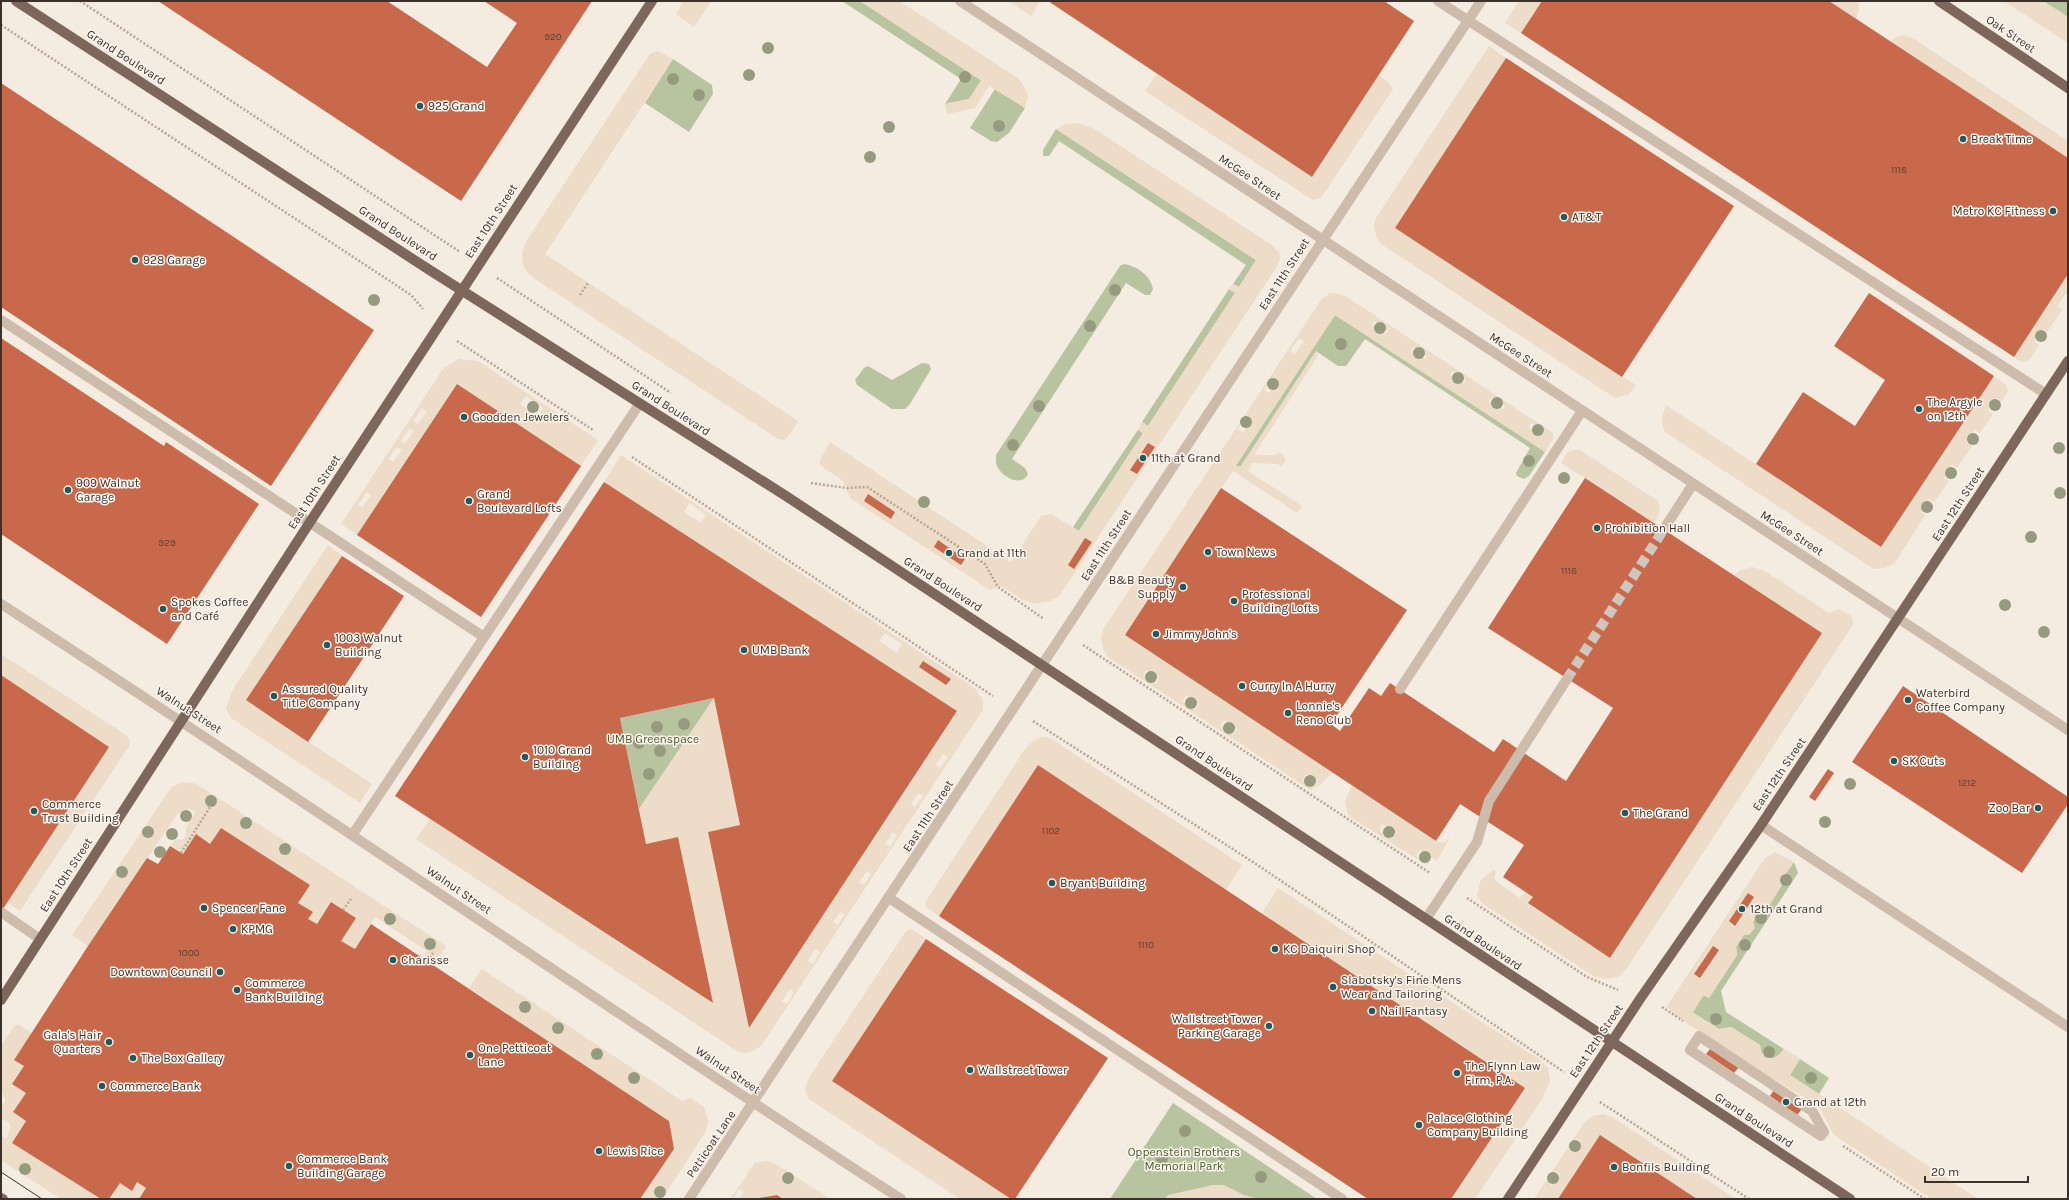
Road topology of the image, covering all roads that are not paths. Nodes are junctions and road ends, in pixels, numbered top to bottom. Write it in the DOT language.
graph roads {
  1 [pos="16,1"];
  2 [pos="652,1"];
  3 [pos="960,1"];
  4 [pos="1438,1"];
  5 [pos="1481,1"];
  6 [pos="1939,1"];
  7 [pos="1468,20"];
  8 [pos="2068,88"];
  9 [pos="1322,240"];
  10 [pos="462,290"];
  11 [pos="1,320"];
  12 [pos="2068,361"];
  13 [pos="2046,394"];
  14 [pos="640,403"];
  15 [pos="1582,411"];
  16 [pos="1693,484"];
  17 [pos="310,522"];
  18 [pos="1664,529"];
  19 [pos="1,604"];
  20 [pos="1898,618"];
  21 [pos="484,637"];
  22 [pos="1043,665"];
  23 [pos="1567,679"];
  24 [pos="1400,689"];
  25 [pos="181,721"];
  26 [pos="2068,730"];
  27 [pos="1761,825"];
  28 [pos="353,834"];
  29 [pos="889,898"];
  30 [pos="1,912"];
  31 [pos="1426,919"];
  32 [pos="40,939"];
  33 [pos="1,1000"];
  34 [pos="2068,1027"];
  35 [pos="1611,1043"];
  36 [pos="1690,1050"];
  37 [pos="754,1104"];
  38 [pos="689,1199"];
  39 [pos="901,1199"];
  40 [pos="1342,1199"];
  41 [pos="1508,1199"];
  42 [pos="1850,1199"];
  1 -- 10 [label="main road, Grand Boulevard"];
  2 -- 10 [label="main road, East 10th Street"];
  3 -- 9 [label="street, McGee Street"];
  4 -- 7 [label="street"];
  5 -- 7 [label="street, East 11th Street"];
  6 -- 8 [label="main road, Oak Street"];
  7 -- 9 [label="street, East 11th Street"];
  7 -- 13 [label="street"];
  9 -- 15 [label="street, McGee Street"];
  9 -- 22 [label="street, East 11th Street"];
  10 -- 14 [label="main road, Grand Boulevard"];
  10 -- 17 [label="main road, East 10th Street"];
  11 -- 17 [label="street"];
  12 -- 13 [label="main road, East 12th Street"];
  13 -- 20 [label="main road, East 12th Street"];
  14 -- 21 [label="street"];
  14 -- 22 [label="main road, Grand Boulevard"];
  15 -- 16 [label="street, McGee Street"];
  15 -- 24 [label="street"];
  16 -- 18 [label="street"];
  16 -- 20 [label="street, McGee Street"];
  17 -- 21 [label="street"];
  17 -- 25 [label="main road, East 10th Street"];
  19 -- 25 [label="street, Walnut Street"];
  20 -- 26 [label="street, McGee Street"];
  20 -- 27 [label="main road, East 12th Street"];
  21 -- 28 [label="street"];
  22 -- 29 [label="street, East 11th Street"];
  22 -- 31 [label="main road, Grand Boulevard"];
  23 -- 31 [label="street"];
  25 -- 28 [label="street, Walnut Street"];
  25 -- 32 [label="main road, East 10th Street"];
  27 -- 34 [label="street"];
  27 -- 35 [label="main road, East 12th Street"];
  28 -- 37 [label="street, Walnut Street"];
  29 -- 37 [label="street, East 11th Street"];
  29 -- 40 [label="street"];
  30 -- 32 [label="street"];
  31 -- 35 [label="main road, Grand Boulevard"];
  32 -- 33 [label="main road, East 10th Street"];
  35 -- 41 [label="main road, East 12th Street"];
  35 -- 42 [label="main road, Grand Boulevard"];
  36 -- 36 [label="street"];
  37 -- 38 [label="street, Petticoat Lane"];
  37 -- 39 [label="street, Walnut Street"];
}
